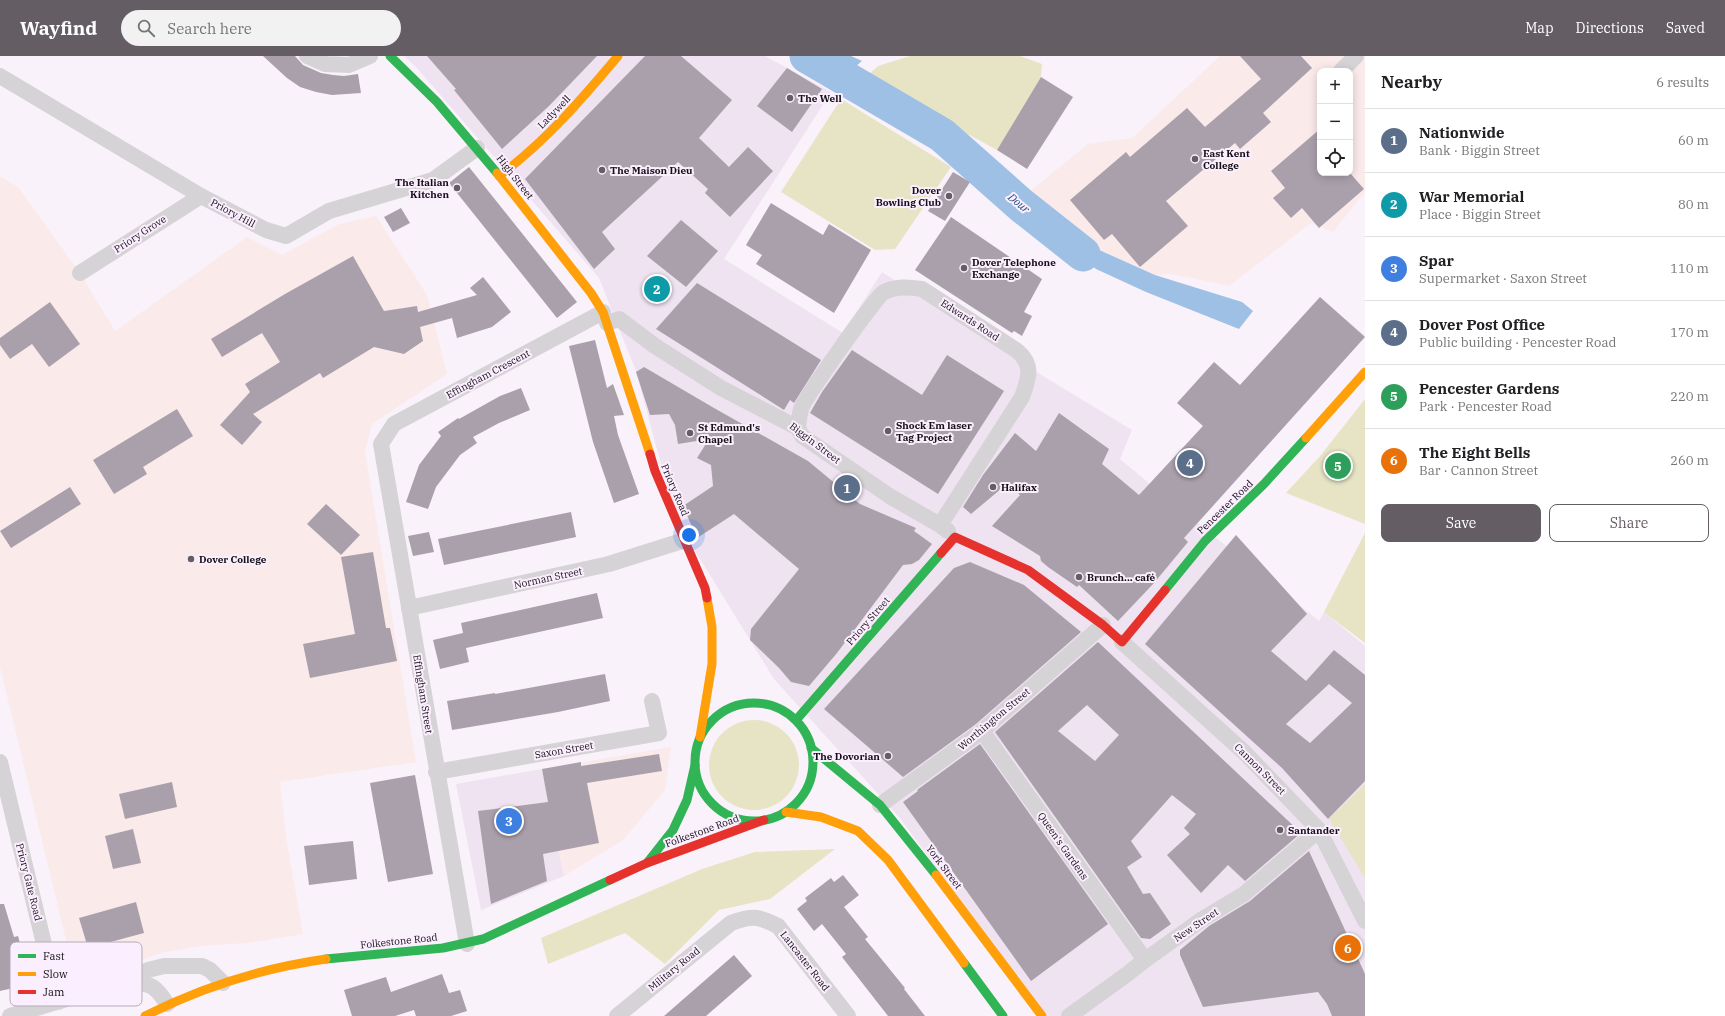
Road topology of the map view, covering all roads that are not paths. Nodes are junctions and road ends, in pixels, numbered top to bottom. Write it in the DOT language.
graph roads {
  1 [pos="307,56"];
  2 [pos="370,56"];
  3 [pos="390,56"];
  4 [pos="618,56"];
  5 [pos="1356,56"];
  6 [pos="1344,68"];
  7 [pos="0,76"];
  8 [pos="478,148"];
  9 [pos="499,176"];
  10 [pos="201,196"];
  11 [pos="80,273"];
  12 [pos="605,318"];
  13 [pos="1365,372"];
  14 [pos="798,428"];
  15 [pos="381,444"];
  16 [pos="940,525"];
  17 [pos="955,537"];
  18 [pos="685,540"];
  19 [pos="409,608"];
  20 [pos="1103,625"];
  21 [pos="1122,642"];
  22 [pos="652,700"];
  23 [pos="797,719"];
  24 [pos="982,731"];
  25 [pos="700,737"];
  26 [pos="811,748"];
  27 [pos="0,762"];
  28 [pos="694,765"];
  29 [pos="436,772"];
  30 [pos="880,805"];
  31 [pos="786,812"];
  32 [pos="764,820"];
  33 [pos="1319,830"];
  34 [pos="647,863"];
  35 [pos="1365,921"];
  36 [pos="731,923"];
  37 [pos="44,942"];
  38 [pos="467,944"];
  39 [pos="1145,960"];
  40 [pos="142,972"];
  41 [pos="142,983"];
  42 [pos="223,983"];
  43 [pos="167,1004"];
  44 [pos="44,1006"];
  45 [pos="10,1016"];
  46 [pos="145,1016"];
  47 [pos="617,1016"];
  48 [pos="848,1016"];
  49 [pos="1003,1016"];
  50 [pos="1042,1016"];
  51 [pos="1070,1016"];
  1 -- 2 [label="street"];
  3 -- 8 [label="main road, High Street"];
  4 -- 9 [label="main road, Ladywell"];
  5 -- 6 [label="street"];
  7 -- 10 [label="street, Priory Hill"];
  8 -- 9 [label="main road, High Street"];
  8 -- 10 [label="street, Priory Hill"];
  9 -- 12 [label="main road, High Street"];
  10 -- 11 [label="street, Priory Grove"];
  12 -- 14 [label="street, Biggin Street"];
  12 -- 15 [label="street, Effingham Crescent"];
  12 -- 18 [label="main road, Priory Road"];
  13 -- 21 [label="main road, Pencester Road"];
  14 -- 16 [label="street, Biggin Street"];
  14 -- 16 [label="street, Edwards Road"];
  15 -- 19 [label="street, Effingham Street"];
  16 -- 17 [label="street, Biggin Street"];
  17 -- 20 [label="main road, Biggin Street"];
  17 -- 23 [label="main road, Priory Street"];
  18 -- 19 [label="street, Norman Street"];
  18 -- 25 [label="main road, Priory Road"];
  19 -- 29 [label="street, Effingham Street"];
  20 -- 21 [label="main road"];
  20 -- 24 [label="street, Worthington Street"];
  21 -- 33 [label="street, Cannon Street"];
  22 -- 29 [label="street, Saxon Street"];
  23 -- 25 [label="main road"];
  23 -- 26 [label="main road"];
  24 -- 30 [label="street, Worthington Street"];
  24 -- 39 [label="street, Queen's Gardens"];
  25 -- 28 [label="main road"];
  26 -- 30 [label="main road, York Street"];
  26 -- 31 [label="main road"];
  27 -- 37 [label="street, Priory Gate Road"];
  28 -- 32 [label="main road"];
  28 -- 34 [label="main road, Folkestone Road"];
  29 -- 38 [label="street, Effingham Street"];
  30 -- 50 [label="main road, York Street"];
  31 -- 32 [label="main road"];
  31 -- 49 [label="main road"];
  32 -- 34 [label="main road, Folkestone Road"];
  33 -- 35 [label="street, Cannon Street"];
  33 -- 39 [label="street, New Street"];
  34 -- 38 [label="main road, Folkestone Road"];
  36 -- 47 [label="street, Military Road"];
  36 -- 48 [label="street, Lancaster Road"];
  38 -- 42 [label="main road, Folkestone Road"];
  39 -- 51 [label="street, New Street"];
  40 -- 42 [label="street"];
  41 -- 43 [label="street"];
  42 -- 43 [label="main road, Folkestone Road"];
  43 -- 46 [label="main road, Folkestone Road"];
  44 -- 45 [label="street"];
}
